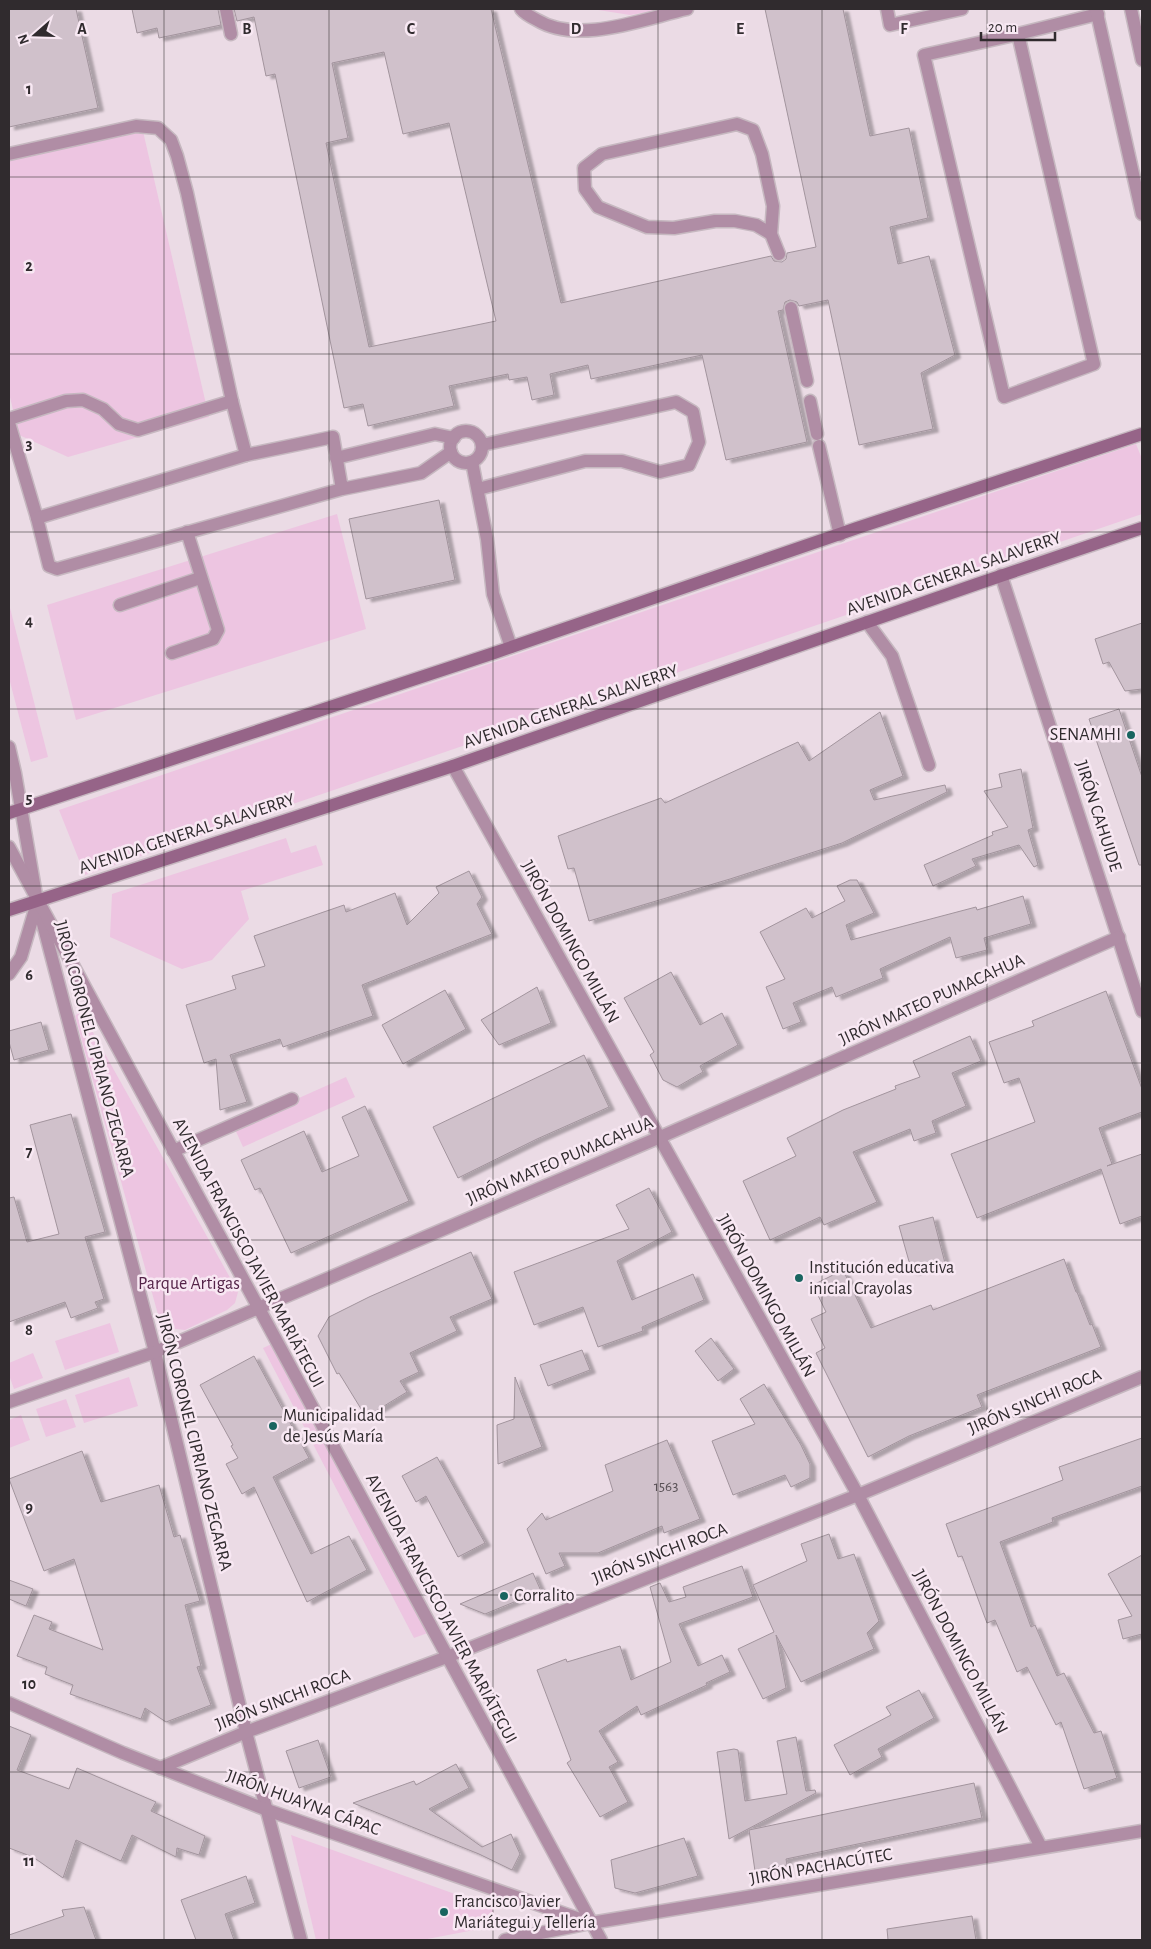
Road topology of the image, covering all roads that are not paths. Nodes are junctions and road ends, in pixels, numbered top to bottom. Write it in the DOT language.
graph roads {
  1 [pos="226,9"];
  2 [pos="521,9"];
  3 [pos="687,9"];
  4 [pos="887,9"];
  5 [pos="962,9"];
  6 [pos="1131,9"];
  7 [pos="1097,11"];
  8 [pos="231,34"];
  9 [pos="1018,34"];
  10 [pos="1141,46"];
  11 [pos="1142,60"];
  12 [pos="9,154"];
  13 [pos="1142,214"];
  14 [pos="771,234"];
  15 [pos="780,254"];
  16 [pos="791,308"];
  17 [pos="807,381"];
  18 [pos="232,400"];
  19 [pos="810,402"];
  20 [pos="9,421"];
  21 [pos="1142,434"];
  22 [pos="454,438"];
  23 [pos="482,445"];
  24 [pos="451,452"];
  25 [pos="246,455"];
  26 [pos="336,458"];
  27 [pos="472,462"];
  28 [pos="342,489"];
  29 [pos="478,489"];
  30 [pos="37,518"];
  31 [pos="1142,528"];
  32 [pos="187,532"];
  33 [pos="840,535"];
  34 [pos="1001,575"];
  35 [pos="200,578"];
  36 [pos="120,605"];
  37 [pos="867,622"];
  38 [pos="510,647"];
  39 [pos="172,653"];
  40 [pos="9,747"];
  41 [pos="453,766"];
  42 [pos="929,766"];
  43 [pos="15,811"];
  44 [pos="9,847"];
  45 [pos="37,901"];
  46 [pos="9,910"];
  47 [pos="1119,937"];
  48 [pos="9,974"];
  49 [pos="1142,1011"];
  50 [pos="292,1099"];
  51 [pos="658,1138"];
  52 [pos="173,1151"];
  53 [pos="258,1308"];
  54 [pos="155,1352"];
  55 [pos="1142,1377"];
  56 [pos="9,1402"];
  57 [pos="858,1496"];
  58 [pos="447,1657"];
  59 [pos="9,1703"];
  60 [pos="246,1732"];
  61 [pos="160,1768"];
  62 [pos="267,1810"];
  63 [pos="1142,1831"];
  64 [pos="1041,1846"];
  65 [pos="591,1923"];
  66 [pos="301,1940"];
  67 [pos="505,1940"];
  68 [pos="601,1940"];
  1 -- 8 [label="street"];
  2 -- 3 [label="street"];
  4 -- 5 [label="street"];
  6 -- 10 [label="street"];
  7 -- 9 [label="street"];
  7 -- 13 [label="street"];
  9 -- 9 [label="street"];
  10 -- 11 [label="street"];
  12 -- 18 [label="street"];
  14 -- 14 [label="street"];
  14 -- 15 [label="street"];
  16 -- 17 [label="street"];
  18 -- 20 [label="street"];
  18 -- 25 [label="street"];
  19 -- 33 [label="street"];
  20 -- 30 [label="street"];
  21 -- 33 [label="main road"];
  22 -- 23 [label="street"];
  22 -- 24 [label="street"];
  22 -- 26 [label="street"];
  23 -- 27 [label="street"];
  23 -- 29 [label="street"];
  24 -- 27 [label="street"];
  24 -- 28 [label="street"];
  25 -- 26 [label="street"];
  25 -- 30 [label="street"];
  26 -- 28 [label="street"];
  27 -- 29 [label="street"];
  28 -- 32 [label="street"];
  29 -- 38 [label="street"];
  30 -- 32 [label="street"];
  31 -- 34 [label="main road, AVENIDA GENERAL SALAVERRY"];
  32 -- 35 [label="street"];
  33 -- 38 [label="main road"];
  34 -- 37 [label="main road, AVENIDA GENERAL SALAVERRY"];
  34 -- 47 [label="street, JIRÓN CAHUIDE"];
  35 -- 36 [label="street"];
  35 -- 39 [label="street"];
  37 -- 41 [label="main road, AVENIDA GENERAL SALAVERRY"];
  37 -- 42 [label="street"];
  38 -- 43 [label="main road"];
  40 -- 43 [label="street, JIRÓN CORONEL CIPRIANO ZEGARRA"];
  41 -- 45 [label="main road, AVENIDA GENERAL SALAVERRY"];
  41 -- 51 [label="street, JIRÓN DOMINGO MILLÁN"];
  43 -- 45 [label="street, JIRÓN CORONEL CIPRIANO ZEGARRA"];
  44 -- 45 [label="street, AVENIDA FRANCISCO JAVIER MARIÁTEGUI"];
  45 -- 46 [label="main road, AVENIDA GENERAL SALAVERRY"];
  45 -- 48 [label="street"];
  45 -- 52 [label="street, AVENIDA FRANCISCO JAVIER MARIÁTEGUI"];
  45 -- 54 [label="street, JIRÓN CORONEL CIPRIANO ZEGARRA"];
  47 -- 49 [label="street, JIRÓN CAHUIDE"];
  47 -- 51 [label="street, JIRÓN MATEO PUMACAHUA"];
  50 -- 52 [label="street"];
  51 -- 53 [label="street, JIRÓN MATEO PUMACAHUA"];
  51 -- 57 [label="street, JIRÓN DOMINGO MILLÁN"];
  52 -- 53 [label="street, AVENIDA FRANCISCO JAVIER MARIÁTEGUI"];
  53 -- 54 [label="street, JIRÓN MATEO PUMACAHUA"];
  53 -- 58 [label="street, AVENIDA FRANCISCO JAVIER MARIÁTEGUI"];
  54 -- 56 [label="street, JIRÓN MATEO PUMACAHUA"];
  54 -- 60 [label="street, JIRÓN CORONEL CIPRIANO ZEGARRA"];
  55 -- 57 [label="street, JIRÓN SINCHI ROCA"];
  57 -- 58 [label="street, JIRÓN SINCHI ROCA"];
  57 -- 64 [label="street, JIRÓN DOMINGO MILLÁN"];
  58 -- 60 [label="street, JIRÓN SINCHI ROCA"];
  58 -- 65 [label="street, AVENIDA FRANCISCO JAVIER MARIÁTEGUI"];
  59 -- 61 [label="street, JIRÓN HUAYNA CÁPAC"];
  60 -- 61 [label="street, JIRÓN SINCHI ROCA"];
  60 -- 62 [label="street, JIRÓN CORONEL CIPRIANO ZEGARRA"];
  61 -- 62 [label="street, JIRÓN HUAYNA CÁPAC"];
  62 -- 65 [label="street, JIRÓN HUAYNA CÁPAC"];
  62 -- 66 [label="street, JIRÓN CORONEL CIPRIANO ZEGARRA"];
  63 -- 64 [label="street, JIRÓN PACHACÚTEC"];
  64 -- 65 [label="street, JIRÓN PACHACÚTEC"];
  65 -- 67 [label="street, JIRÓN PACHACÚTEC"];
  65 -- 68 [label="street, AVENIDA FRANCISCO JAVIER MARIÁTEGUI"];
}
